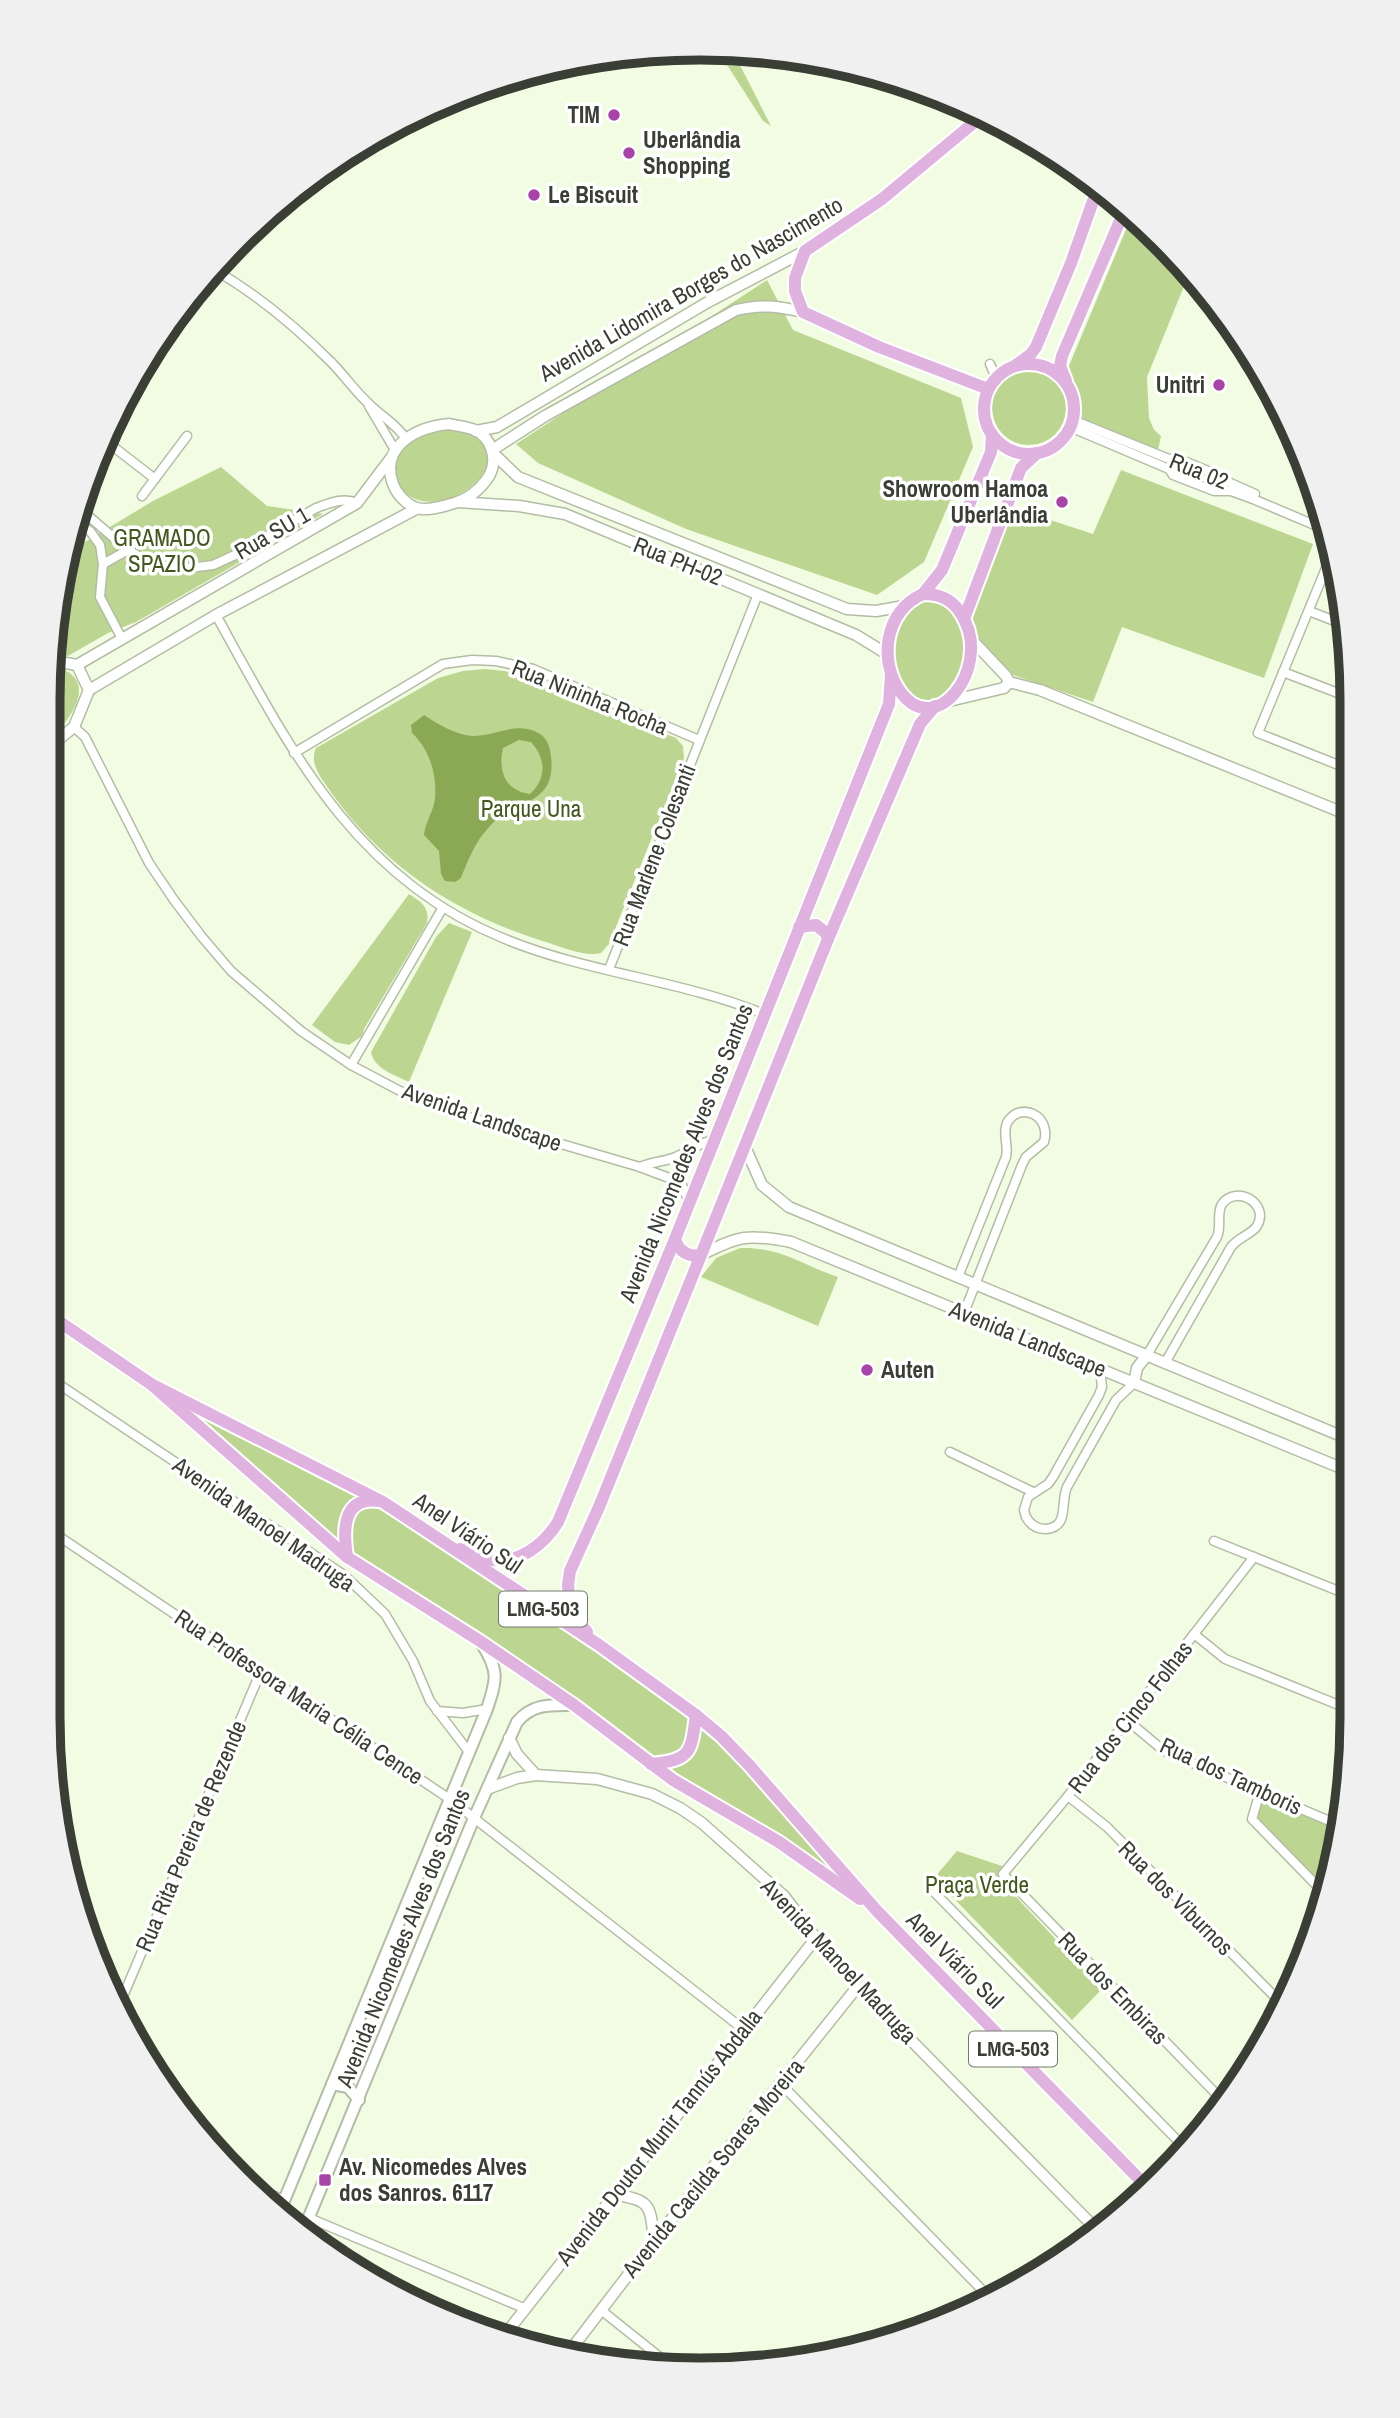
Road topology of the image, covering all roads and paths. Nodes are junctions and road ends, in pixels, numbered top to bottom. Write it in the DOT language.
graph roads {
  1 [pos="975,122"];
  2 [pos="1095,196"];
  3 [pos="1121,217"];
  4 [pos="805,251"];
  5 [pos="222,274"];
  6 [pos="803,312"];
  7 [pos="668,326"];
  8 [pos="678,342"];
  9 [pos="990,365"];
  10 [pos="1014,366"];
  11 [pos="996,378"];
  12 [pos="1067,385"];
  13 [pos="988,389"];
  14 [pos="368,404"];
  15 [pos="1072,424"];
  16 [pos="476,431"];
  17 [pos="992,435"];
  18 [pos="187,436"];
  19 [pos="406,439"];
  20 [pos="112,446"];
  21 [pos="493,452"];
  22 [pos="1037,453"];
  23 [pos="393,454"];
  24 [pos="155,479"];
  25 [pos="142,496"];
  26 [pos="458,502"];
  27 [pos="357,503"];
  28 [pos="416,509"];
  29 [pos="87,515"];
  30 [pos="1315,519"];
  31 [pos="1317,526"];
  32 [pos="83,527"];
  33 [pos="128,550"];
  34 [pos="103,564"];
  35 [pos="1326,568"];
  36 [pos="758,594"];
  37 [pos="923,594"];
  38 [pos="904,606"];
  39 [pos="1309,611"];
  40 [pos="216,615"];
  41 [pos="964,619"];
  42 [pos="1336,621"];
  43 [pos="122,639"];
  44 [pos="971,639"];
  45 [pos="887,654"];
  46 [pos="61,662"];
  47 [pos="77,665"];
  48 [pos="1283,672"];
  49 [pos="891,675"];
  50 [pos="1009,682"];
  51 [pos="89,690"];
  52 [pos="1340,694"];
  53 [pos="940,704"];
  54 [pos="74,727"];
  55 [pos="60,738"];
  56 [pos="699,740"];
  57 [pos="294,753"];
  58 [pos="1340,766"];
  59 [pos="1340,812"];
  60 [pos="442,909"];
  61 [pos="799,927"];
  62 [pos="828,939"];
  63 [pos="609,969"];
  64 [pos="764,1014"];
  65 [pos="351,1065"];
  66 [pos="714,1140"];
  67 [pos="745,1147"];
  68 [pos="640,1167"];
  69 [pos="689,1202"];
  70 [pos="976,1230"];
  71 [pos="994,1236"];
  72 [pos="675,1239"];
  73 [pos="701,1255"];
  74 [pos="958,1277"];
  75 [pos="976,1284"];
  76 [pos="1176,1307"];
  77 [pos="964,1313"];
  78 [pos="1192,1316"];
  79 [pos="60,1322"];
  80 [pos="1147,1355"];
  81 [pos="1165,1363"];
  82 [pos="1100,1369"];
  83 [pos="1134,1383"];
  84 [pos="150,1384"];
  85 [pos="60,1385"];
  86 [pos="1079,1431"];
  87 [pos="1340,1435"];
  88 [pos="1094,1440"];
  89 [pos="950,1452"];
  90 [pos="1340,1467"];
  91 [pos="1033,1492"];
  92 [pos="383,1503"];
  93 [pos="60,1537"];
  94 [pos="1214,1541"];
  95 [pos="444,1544"];
  96 [pos="347,1557"];
  97 [pos="1254,1557"];
  98 [pos="1340,1592"];
  99 [pos="1194,1634"];
  100 [pos="480,1641"];
  101 [pos="599,1645"];
  102 [pos="261,1671"];
  103 [pos="574,1705"];
  104 [pos="1340,1706"];
  105 [pos="487,1709"];
  106 [pos="438,1711"];
  107 [pos="696,1715"];
  108 [pos="1127,1720"];
  109 [pos="509,1738"];
  110 [pos="469,1752"];
  111 [pos="651,1764"];
  112 [pos="536,1775"];
  113 [pos="487,1789"];
  114 [pos="1260,1793"];
  115 [pos="1068,1796"];
  116 [pos="451,1800"];
  117 [pos="474,1818"];
  118 [pos="1332,1822"];
  119 [pos="1003,1874"];
  120 [pos="1318,1887"];
  121 [pos="935,1893"];
  122 [pos="877,1911"];
  123 [pos="816,1938"];
  124 [pos="859,1986"];
  125 [pos="123,1995"];
  126 [pos="1276,1998"];
  127 [pos="743,2029"];
  128 [pos="780,2083"];
  129 [pos="332,2084"];
  130 [pos="1217,2095"];
  131 [pos="359,2100"];
  132 [pos="1180,2143"];
  133 [pos="1142,2182"];
  134 [pos="613,2194"];
  135 [pos="282,2204"];
  136 [pos="309,2218"];
  137 [pos="307,2223"];
  138 [pos="1092,2225"];
  139 [pos="654,2241"];
  140 [pos="984,2292"];
  141 [pos="526,2309"];
  142 [pos="600,2311"];
  143 [pos="509,2330"];
  144 [pos="574,2346"];
  145 [pos="660,2357"];
  1 -- 4 [label="main road, Avenida Lidomira Borges do Nascimento"];
  2 -- 10 [label="main road"];
  3 -- 12 [label="main road"];
  4 -- 6 [label="main road"];
  4 -- 7 [label="street, Avenida Lidomira Borges do Nascimento"];
  5 -- 14 [label="street"];
  6 -- 8 [label="street, Avenida Lidomira Borges do Nascimento"];
  6 -- 13 [label="main road"];
  7 -- 8 [label="street"];
  7 -- 16 [label="street, Avenida Lidomira Borges do Nascimento"];
  8 -- 21 [label="street, Avenida Lidomira Borges do Nascimento"];
  9 -- 11 [label="street"];
  10 -- 11 [label="main road"];
  10 -- 12 [label="main road"];
  11 -- 13 [label="main road"];
  12 -- 15 [label="main road"];
  13 -- 17 [label="main road"];
  14 -- 19 [label="street"];
  14 -- 23 [label="street"];
  15 -- 22 [label="main road"];
  15 -- 30 [label="street, Rua 02"];
  15 -- 31 [label="street"];
  16 -- 19 [label="street"];
  16 -- 21 [label="street"];
  17 -- 22 [label="main road"];
  17 -- 37 [label="main road"];
  18 -- 24 [label="street"];
  19 -- 23 [label="street"];
  20 -- 24 [label="street"];
  21 -- 26 [label="street"];
  21 -- 38 [label="street, Rua PH-02"];
  22 -- 41 [label="main road"];
  23 -- 27 [label="street"];
  23 -- 28 [label="street"];
  24 -- 25 [label="street"];
  26 -- 28 [label="street"];
  26 -- 36 [label="street, Rua PH-02"];
  27 -- 33 [label="street, Rua SU 1"];
  27 -- 43 [label="street"];
  28 -- 40 [label="street"];
  29 -- 33 [label="street, Rua SU 1"];
  32 -- 34 [label="street"];
  33 -- 34 [label="street"];
  34 -- 43 [label="street"];
  35 -- 39 [label="street"];
  36 -- 45 [label="street, Rua PH-02"];
  36 -- 56 [label="street, Rua Marlene Colesanti"];
  37 -- 38 [label="main road"];
  37 -- 41 [label="main road"];
  38 -- 45 [label="main road"];
  39 -- 42 [label="street"];
  39 -- 48 [label="street"];
  40 -- 51 [label="street"];
  40 -- 57 [label="street"];
  41 -- 44 [label="main road"];
  43 -- 47 [label="street"];
  44 -- 50 [label="street"];
  44 -- 53 [label="main road"];
  45 -- 49 [label="main road"];
  46 -- 47 [label="street"];
  47 -- 51 [label="street"];
  48 -- 52 [label="street"];
  48 -- 58 [label="street"];
  49 -- 53 [label="main road"];
  49 -- 61 [label="main road, Avenida Nicomedes Alves dos Santos"];
  50 -- 53 [label="street"];
  50 -- 59 [label="street"];
  51 -- 54 [label="street"];
  53 -- 62 [label="main road"];
  54 -- 55 [label="street"];
  54 -- 65 [label="street, Avenida Landscape"];
  56 -- 57 [label="street, Rua Nininha Rocha"];
  56 -- 63 [label="street, Rua Marlene Colesanti"];
  57 -- 60 [label="street"];
  60 -- 63 [label="street"];
  60 -- 65 [label="street"];
  61 -- 62 [label="main road"];
  61 -- 64 [label="main road, Avenida Nicomedes Alves dos Santos"];
  62 -- 67 [label="main road"];
  63 -- 64 [label="street"];
  64 -- 66 [label="main road, Avenida Nicomedes Alves dos Santos"];
  65 -- 68 [label="street, Avenida Landscape"];
  66 -- 68 [label="street"];
  66 -- 69 [label="main road, Avenida Nicomedes Alves dos Santos"];
  67 -- 73 [label="main road"];
  67 -- 74 [label="street, Avenida Landscape"];
  68 -- 69 [label="street, Avenida Landscape"];
  69 -- 72 [label="main road, Avenida Nicomedes Alves dos Santos"];
  70 -- 71 [label="street"];
  70 -- 71 [label="street"];
  70 -- 74 [label="street"];
  71 -- 75 [label="street"];
  72 -- 73 [label="main road"];
  72 -- 95 [label="main road, Avenida Nicomedes Alves dos Santos"];
  73 -- 77 [label="street, Avenida Landscape"];
  73 -- 101 [label="main road"];
  74 -- 75 [label="street, Avenida Landscape"];
  75 -- 77 [label="street"];
  75 -- 80 [label="street, Avenida Landscape"];
  76 -- 78 [label="street"];
  76 -- 78 [label="street"];
  76 -- 80 [label="street"];
  77 -- 82 [label="street, Avenida Landscape"];
  78 -- 81 [label="street"];
  79 -- 84 [label="main road, Anel Viário Sul / LMG-503"];
  80 -- 81 [label="street, Avenida Landscape"];
  80 -- 83 [label="street"];
  81 -- 87 [label="street, Avenida Landscape"];
  82 -- 83 [label="street, Avenida Landscape"];
  82 -- 86 [label="street"];
  83 -- 88 [label="street"];
  83 -- 90 [label="street, Avenida Landscape"];
  84 -- 92 [label="main road, Anel Viário Sul / LMG-503"];
  84 -- 96 [label="main road, Anel Viário Sul / LMG-503"];
  85 -- 106 [label="street, Avenida Manoel Madruga"];
  86 -- 88 [label="street"];
  86 -- 91 [label="street"];
  88 -- 91 [label="street"];
  89 -- 91 [label="street"];
  92 -- 95 [label="main road, Anel Viário Sul / LMG-503"];
  92 -- 96 [label="main road"];
  93 -- 102 [label="street, Rua Professora Maria Célia Cence"];
  94 -- 97 [label="street"];
  95 -- 101 [label="main road, Anel Viário Sul / LMG-503"];
  96 -- 100 [label="main road, Anel Viário Sul / LMG-503"];
  97 -- 98 [label="street"];
  97 -- 99 [label="street, Rua dos Cinco Folhas"];
  99 -- 104 [label="street"];
  99 -- 108 [label="street, Rua dos Cinco Folhas"];
  100 -- 103 [label="main road, Anel Viário Sul / LMG-503"];
  100 -- 105 [label="main road, Avenida Nicomedes Alves dos Santos"];
  101 -- 107 [label="main road, Anel Viário Sul / LMG-503"];
  102 -- 116 [label="street, Rua Professora Maria Célia Cence"];
  102 -- 125 [label="street, Rua Rita Pereira de Rezende"];
  103 -- 109 [label="main road, Avenida Nicomedes Alves dos Santos"];
  103 -- 111 [label="main road, Anel Viário Sul / LMG-503"];
  105 -- 106 [label="street"];
  105 -- 110 [label="main road, Avenida Nicomedes Alves dos Santos"];
  106 -- 110 [label="street, Avenida Manoel Madruga"];
  107 -- 111 [label="main road"];
  107 -- 122 [label="main road, Anel Viário Sul / LMG-503"];
  108 -- 114 [label="street, Rua dos Tamboris"];
  108 -- 115 [label="street, Rua dos Cinco Folhas"];
  109 -- 112 [label="street"];
  109 -- 113 [label="main road, Avenida Nicomedes Alves dos Santos"];
  110 -- 116 [label="main road, Avenida Nicomedes Alves dos Santos"];
  111 -- 122 [label="main road, Anel Viário Sul / LMG-503"];
  112 -- 113 [label="street, Avenida Manoel Madruga"];
  112 -- 123 [label="street, Avenida Manoel Madruga"];
  113 -- 117 [label="main road, Avenida Nicomedes Alves dos Santos"];
  114 -- 118 [label="street, Rua dos Tamboris"];
  114 -- 120 [label="street"];
  115 -- 119 [label="street, Rua dos Cinco Folhas"];
  115 -- 126 [label="street, Rua dos Viburnos"];
  116 -- 117 [label="street, Rua Professora Maria Célia Cence"];
  116 -- 129 [label="main road, Avenida Nicomedes Alves dos Santos"];
  117 -- 127 [label="street, Rua Professora Maria Célia Cence"];
  117 -- 131 [label="main road, Avenida Nicomedes Alves dos Santos"];
  119 -- 130 [label="street, Rua dos Embiras"];
  121 -- 132 [label="street"];
  122 -- 133 [label="main road, Anel Viário Sul / LMG-503"];
  123 -- 124 [label="street, Avenida Manoel Madruga"];
  123 -- 127 [label="street, Avenida Doutor Munir Tannús Abdalla"];
  124 -- 128 [label="street, Avenida Cacilda Soares Moreira"];
  124 -- 138 [label="street, Avenida Manoel Madruga"];
  127 -- 134 [label="street, Avenida Doutor Munir Tannús Abdalla"];
  128 -- 139 [label="street, Avenida Cacilda Soares Moreira"];
  128 -- 140 [label="street"];
  129 -- 131 [label="main road"];
  129 -- 135 [label="main road, Avenida Nicomedes Alves dos Santos"];
  131 -- 136 [label="main road, Avenida Nicomedes Alves dos Santos"];
  134 -- 139 [label="street"];
  134 -- 141 [label="street, Avenida Doutor Munir Tannús Abdalla"];
  136 -- 137 [label="main road, Avenida Nicomedes Alves dos Santos"];
  136 -- 141 [label="street"];
  139 -- 142 [label="street, Avenida Cacilda Soares Moreira"];
  141 -- 143 [label="street, Avenida Doutor Munir Tannús Abdalla"];
  142 -- 144 [label="street, Avenida Cacilda Soares Moreira"];
  142 -- 145 [label="street"];
}
